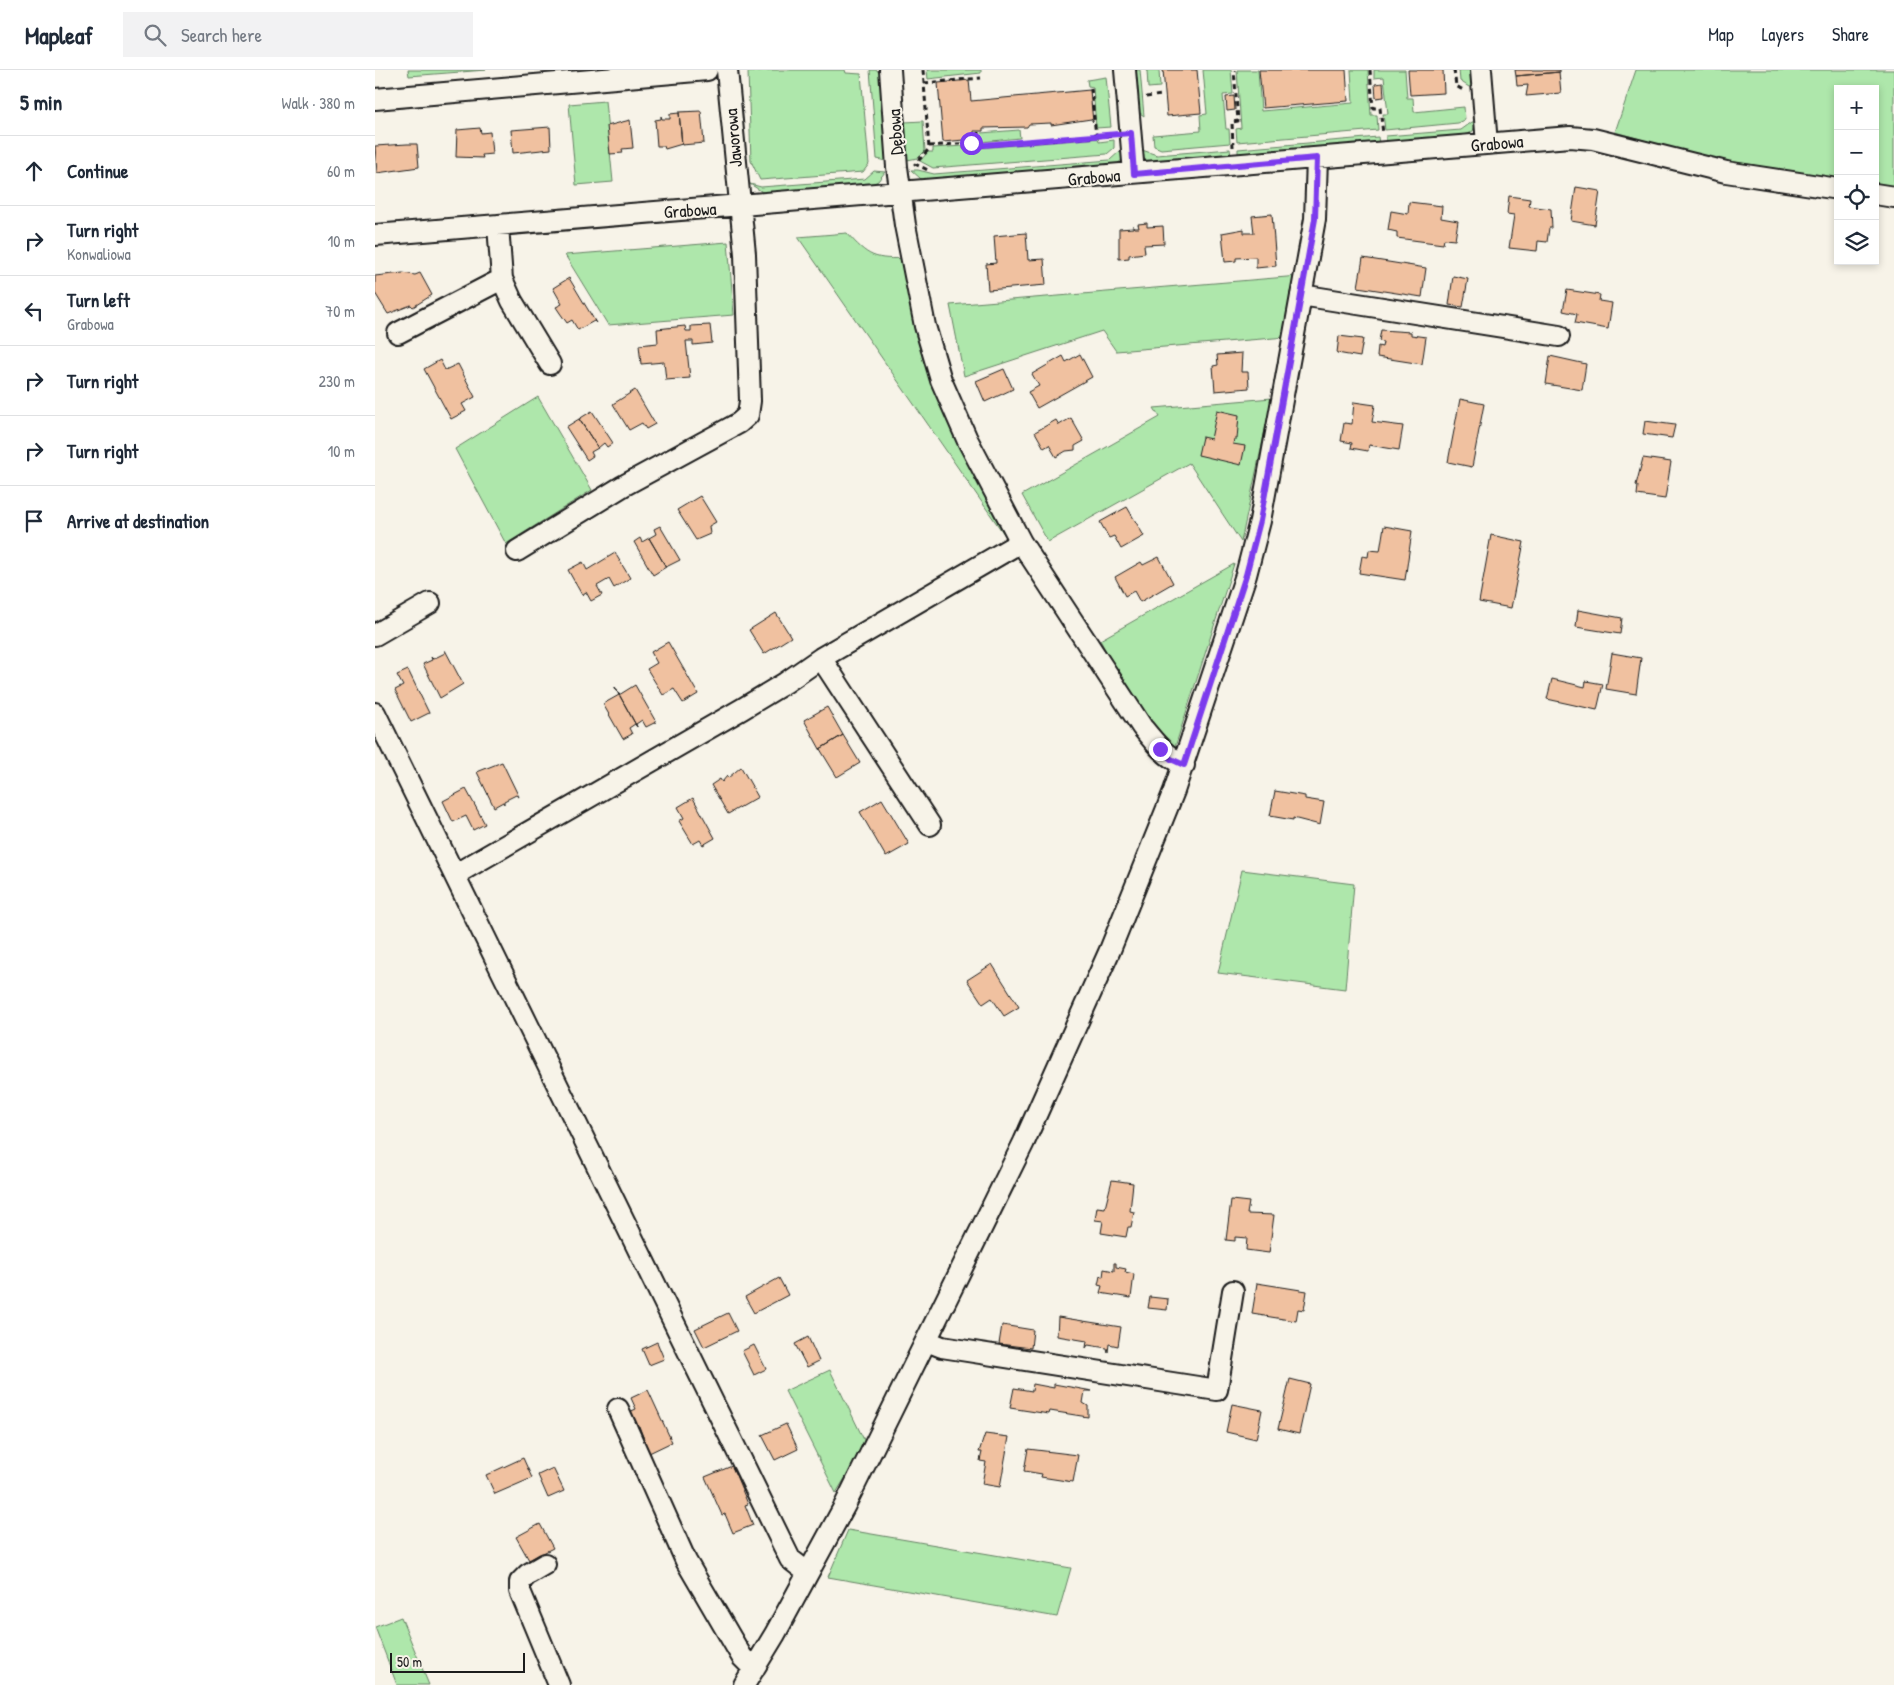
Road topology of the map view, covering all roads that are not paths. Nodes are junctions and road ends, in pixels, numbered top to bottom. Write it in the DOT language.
graph roads {
  1 [pos="707,70"];
  2 [pos="727,70"];
  3 [pos="890,70"];
  4 [pos="1125,70"];
  5 [pos="1481,70"];
  6 [pos="375,99"];
  7 [pos="1487,144"];
  8 [pos="1317,158"];
  9 [pos="1134,174"];
  10 [pos="1834,188"];
  11 [pos="900,193"];
  12 [pos="1879,195"];
  13 [pos="1894,197"];
  14 [pos="739,206"];
  15 [pos="498,225"];
  16 [pos="375,236"];
  17 [pos="502,279"];
  18 [pos="1301,294"];
  19 [pos="398,333"];
  20 [pos="1559,336"];
  21 [pos="550,364"];
  22 [pos="1021,542"];
  23 [pos="517,551"];
  24 [pos="430,603"];
  25 [pos="375,635"];
  26 [pos="821,658"];
  27 [pos="375,713"];
  28 [pos="1184,765"];
  29 [pos="930,825"];
  30 [pos="456,874"];
  31 [pos="1233,1291"];
  32 [pos="927,1341"];
  33 [pos="618,1408"];
  34 [pos="545,1564"];
  35 [pos="808,1573"];
  36 [pos="749,1677"];
  37 [pos="559,1685"];
  1 -- 6 [label="street"];
  2 -- 14 [label="street, Jaworowa"];
  3 -- 11 [label="street, Dębowa"];
  4 -- 9 [label="street"];
  5 -- 7 [label="street"];
  7 -- 8 [label="street, Grabowa"];
  7 -- 10 [label="street, Grabowa"];
  8 -- 9 [label="street, Grabowa"];
  8 -- 18 [label="street"];
  9 -- 11 [label="street, Grabowa"];
  11 -- 14 [label="street, Grabowa"];
  11 -- 22 [label="street, Dębowa"];
  12 -- 13 [label="street"];
  14 -- 15 [label="street, Grabowa"];
  14 -- 23 [label="street, Jaworowa"];
  15 -- 16 [label="street, Grabowa"];
  15 -- 17 [label="street"];
  17 -- 19 [label="street"];
  17 -- 21 [label="street"];
  18 -- 20 [label="street"];
  18 -- 28 [label="street"];
  22 -- 26 [label="street"];
  22 -- 28 [label="street, Dębowa"];
  24 -- 25 [label="street"];
  26 -- 29 [label="street"];
  26 -- 30 [label="street"];
  27 -- 30 [label="street"];
  28 -- 32 [label="street"];
  30 -- 35 [label="street"];
  31 -- 32 [label="street"];
  32 -- 35 [label="street"];
  33 -- 36 [label="street"];
  34 -- 37 [label="street"];
  35 -- 36 [label="street"];
}
